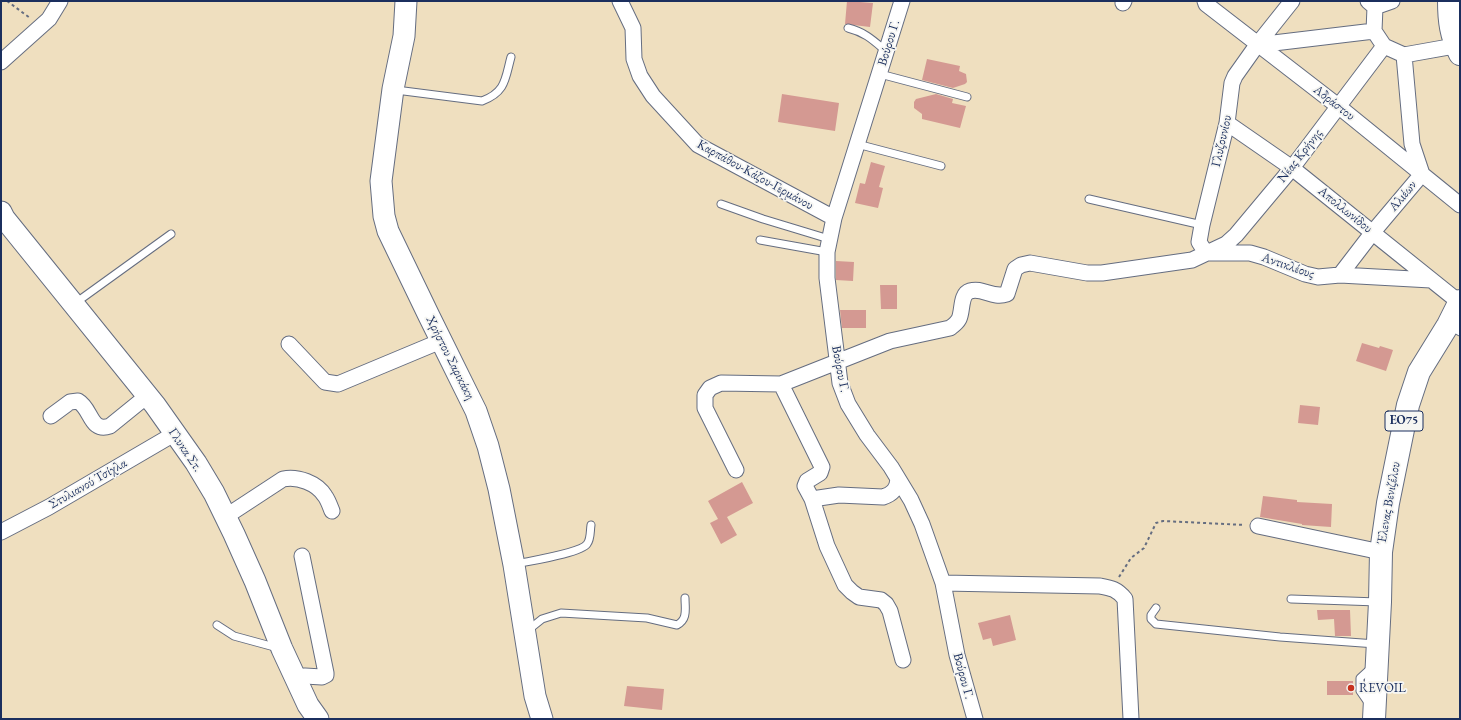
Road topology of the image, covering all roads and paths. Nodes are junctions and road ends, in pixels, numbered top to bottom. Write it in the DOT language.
graph roads {
  1 [pos="7,1"];
  2 [pos="60,1"];
  3 [pos="406,1"];
  4 [pos="620,1"];
  5 [pos="902,1"];
  6 [pos="1292,1"];
  7 [pos="1392,1"];
  8 [pos="1205,3"];
  9 [pos="1371,4"];
  10 [pos="1457,11"];
  11 [pos="41,27"];
  12 [pos="848,28"];
  13 [pos="1374,31"];
  14 [pos="1257,45"];
  15 [pos="1384,46"];
  16 [pos="1459,49"];
  17 [pos="887,52"];
  18 [pos="1404,55"];
  19 [pos="511,57"];
  20 [pos="1,62"];
  21 [pos="880,74"];
  22 [pos="393,90"];
  23 [pos="967,97"];
  24 [pos="1338,106"];
  25 [pos="1227,123"];
  26 [pos="857,144"];
  27 [pos="941,166"];
  28 [pos="1292,168"];
  29 [pos="1422,174"];
  30 [pos="1088,199"];
  31 [pos="721,204"];
  32 [pos="1460,205"];
  33 [pos="1,212"];
  34 [pos="834,218"];
  35 [pos="1202,225"];
  36 [pos="1373,232"];
  37 [pos="172,234"];
  38 [pos="760,240"];
  39 [pos="828,246"];
  40 [pos="1202,248"];
  41 [pos="1340,275"];
  42 [pos="1431,280"];
  43 [pos="1460,301"];
  44 [pos="74,304"];
  45 [pos="1454,328"];
  46 [pos="441,341"];
  47 [pos="289,344"];
  48 [pos="837,362"];
  49 [pos="781,384"];
  50 [pos="147,396"];
  51 [pos="51,416"];
  52 [pos="174,434"];
  53 [pos="736,470"];
  54 [pos="898,479"];
  55 [pos="812,499"];
  56 [pos="332,511"];
  57 [pos="225,517"];
  58 [pos="591,525"];
  59 [pos="1258,526"];
  60 [pos="1,532"];
  61 [pos="1381,552"];
  62 [pos="302,556"];
  63 [pos="514,565"];
  64 [pos="943,583"];
  65 [pos="1112,588"];
  66 [pos="686,598"];
  67 [pos="1291,599"];
  68 [pos="1380,602"];
  69 [pos="1156,608"];
  70 [pos="217,625"];
  71 [pos="525,632"];
  72 [pos="282,649"];
  73 [pos="1377,653"];
  74 [pos="903,660"];
  75 [pos="295,678"];
  76 [pos="1375,715"];
  77 [pos="318,719"];
  78 [pos="542,719"];
  79 [pos="975,719"];
  80 [pos="1131,719"];
  1 -- 11 [label="path"];
  2 -- 11 [label="street"];
  3 -- 22 [label="main road, Χρήστου Σαρικάκη"];
  4 -- 34 [label="street, Καρπάθου-Κάζου-Γερμάνου"];
  5 -- 17 [label="street, Βούρου Γ."];
  6 -- 14 [label="street, Γλυζουνίου"];
  7 -- 9 [label="street"];
  8 -- 14 [label="street, Αδράστου"];
  9 -- 13 [label="street"];
  10 -- 16 [label="main road"];
  11 -- 20 [label="street"];
  12 -- 17 [label="lane"];
  13 -- 14 [label="street"];
  13 -- 15 [label="street"];
  14 -- 24 [label="street, Αδράστου"];
  14 -- 25 [label="street, Γλυζουνίου"];
  15 -- 18 [label="street"];
  15 -- 24 [label="street, Νέας Κρήνης"];
  16 -- 18 [label="street"];
  17 -- 21 [label="street, Βούρου Γ."];
  18 -- 29 [label="street, Αλιέων"];
  19 -- 22 [label="lane"];
  21 -- 23 [label="lane"];
  21 -- 26 [label="street, Βούρου Γ."];
  22 -- 46 [label="main road, Χρήστου Σαρικάκη"];
  24 -- 28 [label="street, Νέας Κρήνης"];
  24 -- 29 [label="street, Αδράστου"];
  25 -- 28 [label="street, Απολλωνίδου"];
  25 -- 35 [label="street, Γλυζουνίου"];
  26 -- 27 [label="lane"];
  26 -- 34 [label="street, Βούρου Γ."];
  28 -- 36 [label="street, Απολλωνίδου"];
  28 -- 40 [label="street, Νέας Κρήνης"];
  29 -- 32 [label="street, Αδράστου"];
  29 -- 36 [label="street, Αλιέων"];
  30 -- 35 [label="lane"];
  31 -- 39 [label="lane"];
  33 -- 44 [label="main road, Γλυκα Στ."];
  34 -- 39 [label="street, Βούρου Γ."];
  35 -- 40 [label="street, Γλυζουνίου"];
  36 -- 41 [label="street, Αλιέων"];
  36 -- 42 [label="street, Απολλωνίδου"];
  37 -- 44 [label="lane"];
  38 -- 39 [label="lane"];
  39 -- 48 [label="street, Βούρου Γ."];
  40 -- 41 [label="street, Αντικλέους"];
  40 -- 48 [label="street, Νέας Κρήνης"];
  41 -- 42 [label="street, Αντικλέους"];
  42 -- 43 [label="street, Απολλωνίδου"];
  43 -- 45 [label="main road, Έλενας Βενιζέλου / ΕΟ75"];
  44 -- 50 [label="main road, Γλυκα Στ."];
  45 -- 61 [label="main road, Έλενας Βενιζέλου / ΕΟ75"];
  46 -- 47 [label="street"];
  46 -- 63 [label="main road, Χρήστου Σαρικάκη"];
  48 -- 49 [label="street"];
  48 -- 54 [label="street, Βούρου Γ."];
  49 -- 53 [label="street"];
  49 -- 55 [label="street"];
  50 -- 51 [label="street"];
  50 -- 52 [label="main road, Γλυκα Στ."];
  52 -- 57 [label="main road, Γλυκα Στ."];
  52 -- 60 [label="street, Στυλιανού Τσίχλα"];
  54 -- 55 [label="street"];
  54 -- 64 [label="street, Βούρου Γ."];
  55 -- 74 [label="street"];
  56 -- 57 [label="street"];
  57 -- 72 [label="main road, Γλυκα Στ."];
  58 -- 63 [label="lane"];
  59 -- 61 [label="street"];
  59 -- 65 [label="path"];
  61 -- 68 [label="main road, Έλενας Βενιζέλου / ΕΟ75"];
  62 -- 75 [label="street"];
  63 -- 71 [label="main road, Χρήστου Σαρικάκη"];
  64 -- 65 [label="street"];
  64 -- 79 [label="street, Βούρου Γ."];
  65 -- 80 [label="street"];
  66 -- 71 [label="lane"];
  67 -- 68 [label="lane"];
  68 -- 73 [label="main road, Έλενας Βενιζέλου / ΕΟ75"];
  69 -- 73 [label="lane"];
  70 -- 72 [label="lane"];
  71 -- 78 [label="main road, Χρήστου Σαρικάκη"];
  72 -- 75 [label="main road, Γλυκα Στ."];
  73 -- 76 [label="main road, Έλενας Βενιζέλου / ΕΟ75"];
  75 -- 77 [label="main road, Γλυκα Στ."];
}
